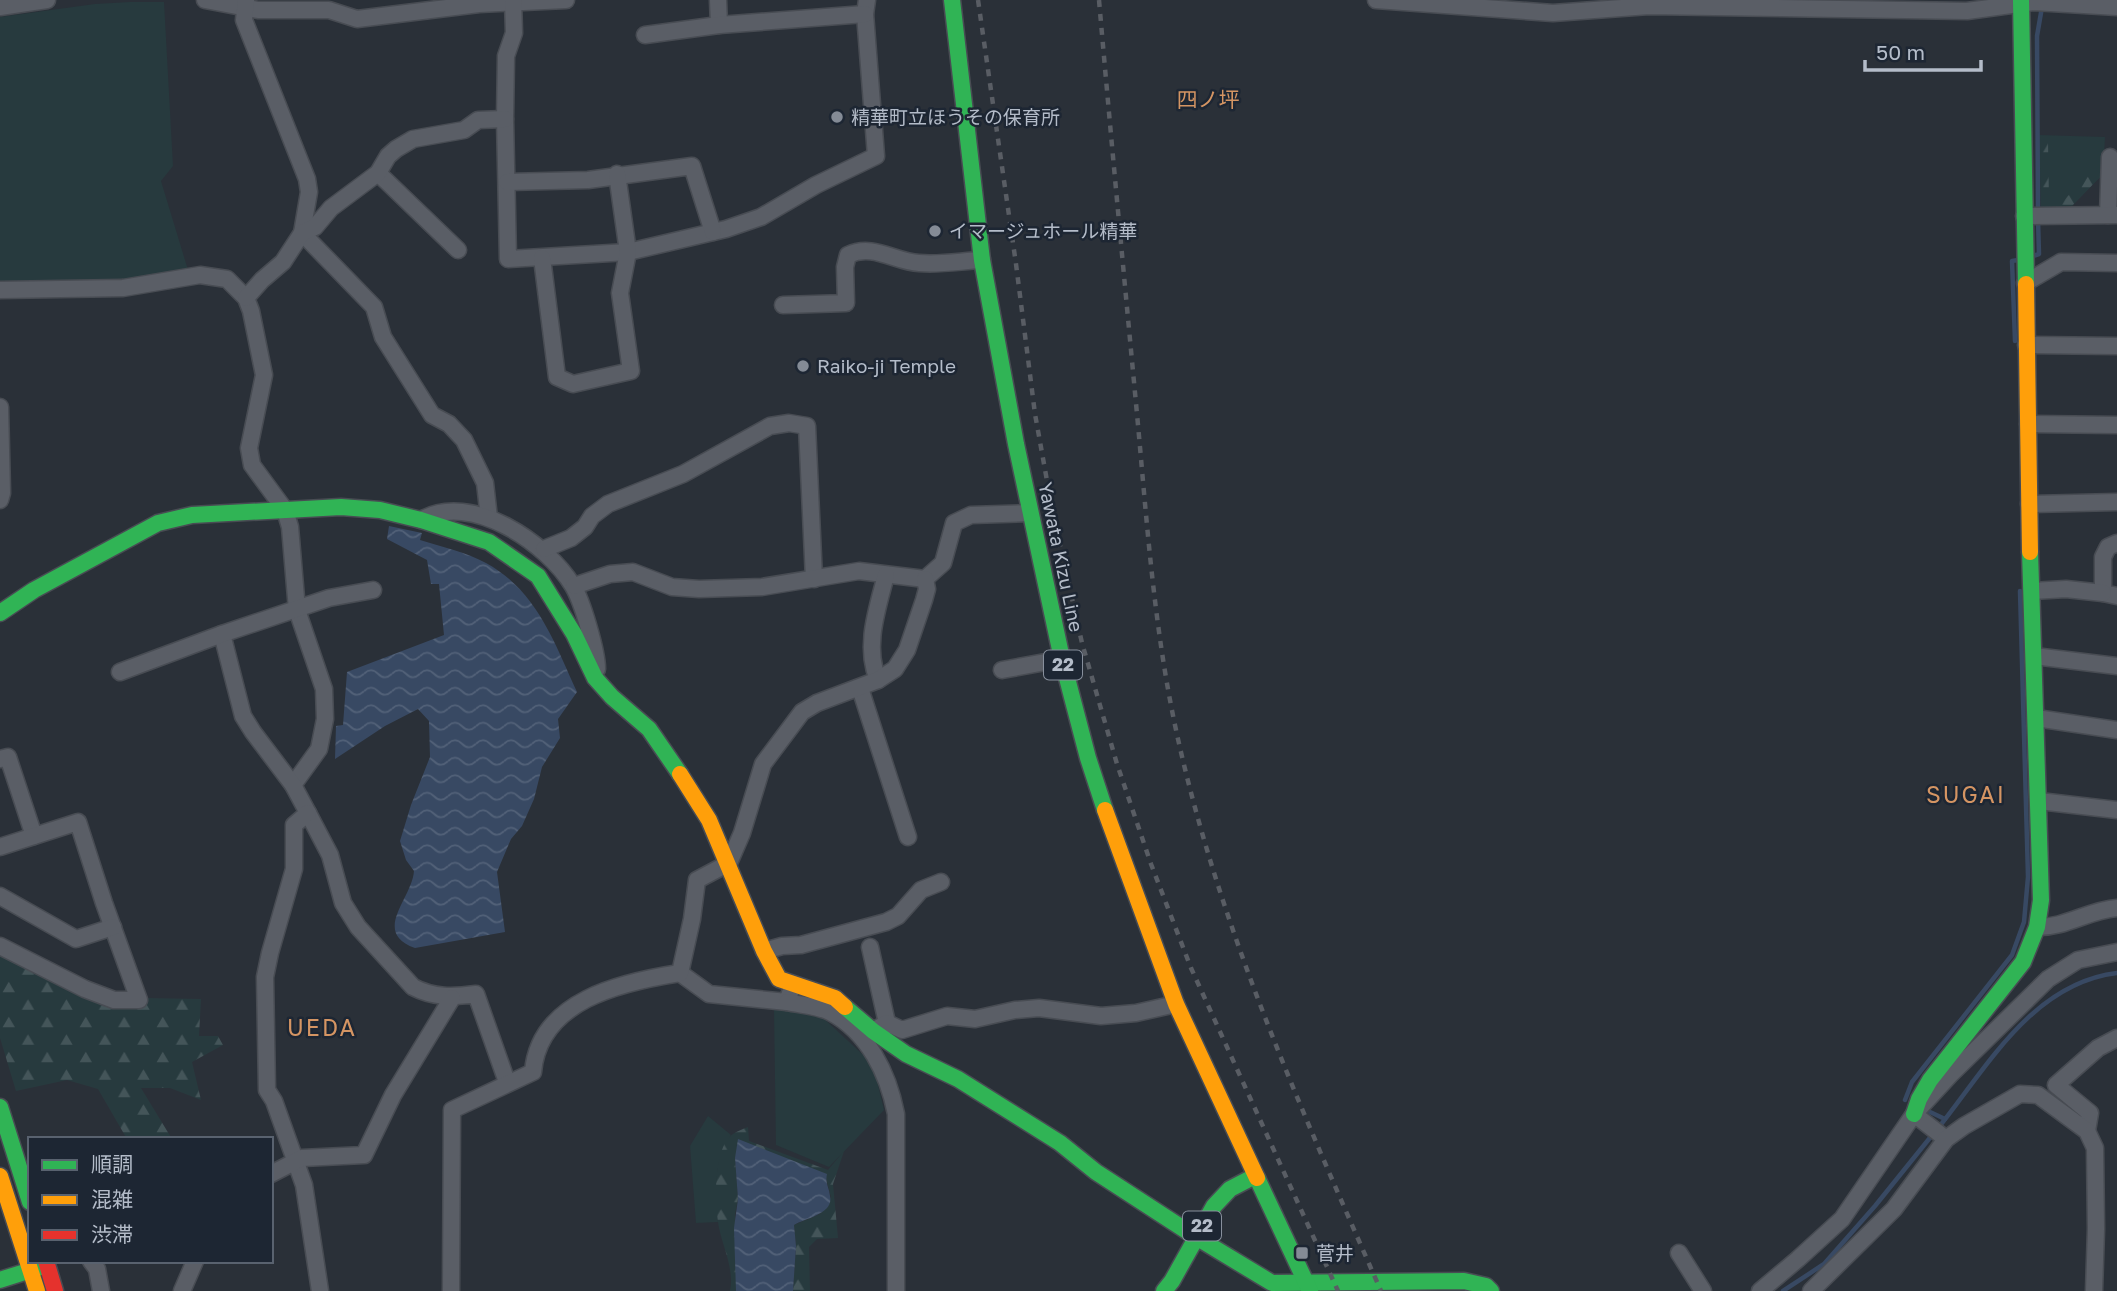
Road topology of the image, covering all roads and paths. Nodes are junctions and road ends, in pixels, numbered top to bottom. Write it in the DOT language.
graph roads {
  1 [pos="47,0"];
  2 [pos="205,0"];
  3 [pos="566,0"];
  4 [pos="718,0"];
  5 [pos="952,0"];
  6 [pos="1376,0"];
  7 [pos="513,1"];
  8 [pos="1422,1"];
  9 [pos="1649,3"];
  10 [pos="1724,3"];
  11 [pos="2021,3"];
  12 [pos="246,4"];
  13 [pos="1784,4"];
  14 [pos="1844,4"];
  15 [pos="1521,5"];
  16 [pos="1596,5"];
  17 [pos="1903,5"];
  18 [pos="0,7"];
  19 [pos="866,7"];
  20 [pos="2117,7"];
  21 [pos="377,8"];
  22 [pos="719,25"];
  23 [pos="645,34"];
  24 [pos="505,119"];
  25 [pos="2110,158"];
  26 [pos="378,173"];
  27 [pos="617,174"];
  28 [pos="507,182"];
  29 [pos="2113,215"];
  30 [pos="2026,216"];
  31 [pos="713,232"];
  32 [pos="302,233"];
  33 [pos="458,250"];
  34 [pos="628,252"];
  35 [pos="542,258"];
  36 [pos="982,260"];
  37 [pos="2117,263"];
  38 [pos="2025,283"];
  39 [pos="0,289"];
  40 [pos="246,298"];
  41 [pos="783,305"];
  42 [pos="2026,345"];
  43 [pos="2117,346"];
  44 [pos="0,407"];
  45 [pos="2028,424"];
  46 [pos="2117,425"];
  47 [pos="0,500"];
  48 [pos="2117,502"];
  49 [pos="2029,504"];
  50 [pos="285,510"];
  51 [pos="1030,513"];
  52 [pos="489,518"];
  53 [pos="421,520"];
  54 [pos="2117,543"];
  55 [pos="544,549"];
  56 [pos="886,575"];
  57 [pos="814,579"];
  58 [pos="925,579"];
  59 [pos="574,586"];
  60 [pos="373,590"];
  61 [pos="2032,591"];
  62 [pos="2110,594"];
  63 [pos="298,610"];
  64 [pos="0,613"];
  65 [pos="222,634"];
  66 [pos="2034,656"];
  67 [pos="1062,659"];
  68 [pos="2117,666"];
  69 [pos="1002,670"];
  70 [pos="120,672"];
  71 [pos="595,678"];
  72 [pos="878,680"];
  73 [pos="860,688"];
  74 [pos="2036,718"];
  75 [pos="2117,730"];
  76 [pos="0,759"];
  77 [pos="293,785"];
  78 [pos="2039,801"];
  79 [pos="2117,810"];
  80 [pos="308,813"];
  81 [pos="34,836"];
  82 [pos="908,836"];
  83 [pos="0,847"];
  84 [pos="729,863"];
  85 [pos="941,882"];
  86 [pos="0,896"];
  87 [pos="2117,908"];
  88 [pos="113,927"];
  89 [pos="2037,927"];
  90 [pos="0,946"];
  91 [pos="870,947"];
  92 [pos="764,951"];
  93 [pos="2117,952"];
  94 [pos="680,973"];
  95 [pos="793,986"];
  96 [pos="452,998"];
  97 [pos="787,1002"];
  98 [pos="1176,1004"];
  99 [pos="880,1027"];
  100 [pos="2117,1038"];
  101 [pos="507,1082"];
  102 [pos="0,1107"];
  103 [pos="1919,1118"];
  104 [pos="2087,1131"];
  105 [pos="1942,1136"];
  106 [pos="296,1160"];
  107 [pos="273,1173"];
  108 [pos="0,1176"];
  109 [pos="1255,1176"];
  110 [pos="28,1196"];
  111 [pos="1196,1237"];
  112 [pos="1679,1253"];
  113 [pos="49,1263"];
  114 [pos="51,1263"];
  115 [pos="92,1263"];
  116 [pos="194,1263"];
  117 [pos="29,1272"];
  118 [pos="0,1280"];
  119 [pos="1309,1288"];
  120 [pos="1762,1290"];
  121 [pos="37,1291"];
  122 [pos="55,1291"];
  123 [pos="101,1291"];
  124 [pos="182,1291"];
  125 [pos="320,1291"];
  126 [pos="451,1291"];
  127 [pos="896,1291"];
  128 [pos="1164,1291"];
  129 [pos="1491,1291"];
  130 [pos="1703,1291"];
  131 [pos="1811,1291"];
  132 [pos="2094,1291"];
  1 -- 18 [label="street"];
  2 -- 12 [label="street"];
  3 -- 7 [label="street"];
  4 -- 22 [label="street"];
  5 -- 36 [label="street, Yawata Kizu Line / 22"];
  6 -- 8 [label="street"];
  7 -- 21 [label="street"];
  7 -- 24 [label="street"];
  8 -- 15 [label="street"];
  9 -- 10 [label="street"];
  9 -- 16 [label="street"];
  10 -- 13 [label="street"];
  11 -- 17 [label="street"];
  11 -- 20 [label="street"];
  11 -- 30 [label="street"];
  12 -- 21 [label="street"];
  12 -- 32 [label="street"];
  13 -- 14 [label="street"];
  14 -- 17 [label="street"];
  15 -- 16 [label="street"];
  19 -- 22 [label="street"];
  19 -- 31 [label="street"];
  22 -- 23 [label="street"];
  24 -- 26 [label="street"];
  24 -- 28 [label="street"];
  25 -- 29 [label="street"];
  26 -- 32 [label="street"];
  26 -- 33 [label="street"];
  27 -- 28 [label="street"];
  27 -- 31 [label="street"];
  27 -- 34 [label="street"];
  28 -- 35 [label="street"];
  29 -- 30 [label="street"];
  30 -- 38 [label="street"];
  31 -- 34 [label="street"];
  32 -- 40 [label="street"];
  32 -- 52 [label="street"];
  34 -- 35 [label="street"];
  34 -- 35 [label="street"];
  36 -- 41 [label="street"];
  36 -- 51 [label="street, Yawata Kizu Line / 22"];
  37 -- 38 [label="street"];
  38 -- 42 [label="street"];
  39 -- 40 [label="street"];
  40 -- 50 [label="street"];
  42 -- 43 [label="street"];
  42 -- 45 [label="street"];
  44 -- 47 [label="street"];
  45 -- 46 [label="street"];
  45 -- 49 [label="street"];
  48 -- 49 [label="street"];
  49 -- 61 [label="street"];
  50 -- 53 [label="street"];
  50 -- 63 [label="street"];
  50 -- 64 [label="street"];
  51 -- 58 [label="street"];
  51 -- 67 [label="street, Yawata Kizu Line / 22"];
  52 -- 53 [label="street"];
  52 -- 55 [label="street"];
  53 -- 71 [label="street"];
  54 -- 62 [label="street"];
  55 -- 57 [label="street"];
  55 -- 59 [label="street"];
  56 -- 57 [label="street"];
  56 -- 58 [label="street"];
  56 -- 72 [label="street"];
  57 -- 59 [label="street"];
  58 -- 72 [label="street"];
  59 -- 71 [label="street"];
  60 -- 63 [label="street"];
  61 -- 62 [label="street"];
  61 -- 66 [label="street"];
  63 -- 65 [label="street"];
  63 -- 77 [label="street"];
  65 -- 70 [label="street"];
  65 -- 77 [label="street"];
  66 -- 68 [label="street"];
  66 -- 74 [label="street"];
  67 -- 69 [label="street"];
  67 -- 98 [label="street, Yawata Kizu Line / 22"];
  71 -- 84 [label="street"];
  72 -- 73 [label="street"];
  73 -- 82 [label="street"];
  73 -- 84 [label="street"];
  74 -- 75 [label="street"];
  74 -- 78 [label="street"];
  76 -- 81 [label="street"];
  77 -- 80 [label="street"];
  78 -- 79 [label="street"];
  78 -- 89 [label="street"];
  80 -- 96 [label="street"];
  80 -- 106 [label="street"];
  81 -- 83 [label="street"];
  81 -- 88 [label="street"];
  84 -- 92 [label="street"];
  84 -- 94 [label="street"];
  85 -- 92 [label="street"];
  86 -- 88 [label="street"];
  87 -- 89 [label="street"];
  88 -- 90 [label="street"];
  89 -- 103 [label="street"];
  91 -- 99 [label="street"];
  92 -- 95 [label="street"];
  93 -- 103 [label="street"];
  94 -- 97 [label="street"];
  94 -- 101 [label="street"];
  95 -- 97 [label="street"];
  95 -- 99 [label="street"];
  96 -- 101 [label="street"];
  96 -- 106 [label="street"];
  97 -- 127 [label="street"];
  98 -- 99 [label="street"];
  98 -- 109 [label="street, Yawata Kizu Line / 22"];
  99 -- 111 [label="street"];
  100 -- 104 [label="street"];
  101 -- 126 [label="street"];
  102 -- 110 [label="street"];
  103 -- 105 [label="street"];
  103 -- 120 [label="street"];
  104 -- 105 [label="street"];
  104 -- 132 [label="street"];
  105 -- 131 [label="street"];
  106 -- 107 [label="street"];
  106 -- 125 [label="street"];
  108 -- 117 [label="street"];
  109 -- 111 [label="street, 22"];
  109 -- 119 [label="street, Yawata Kizu Line / 22"];
  111 -- 119 [label="street"];
  111 -- 128 [label="street, 22"];
  112 -- 130 [label="street"];
  113 -- 117 [label="street"];
  114 -- 122 [label="street"];
  115 -- 123 [label="street"];
  116 -- 124 [label="street"];
  117 -- 118 [label="street"];
  117 -- 121 [label="street"];
  119 -- 129 [label="street"];
}
